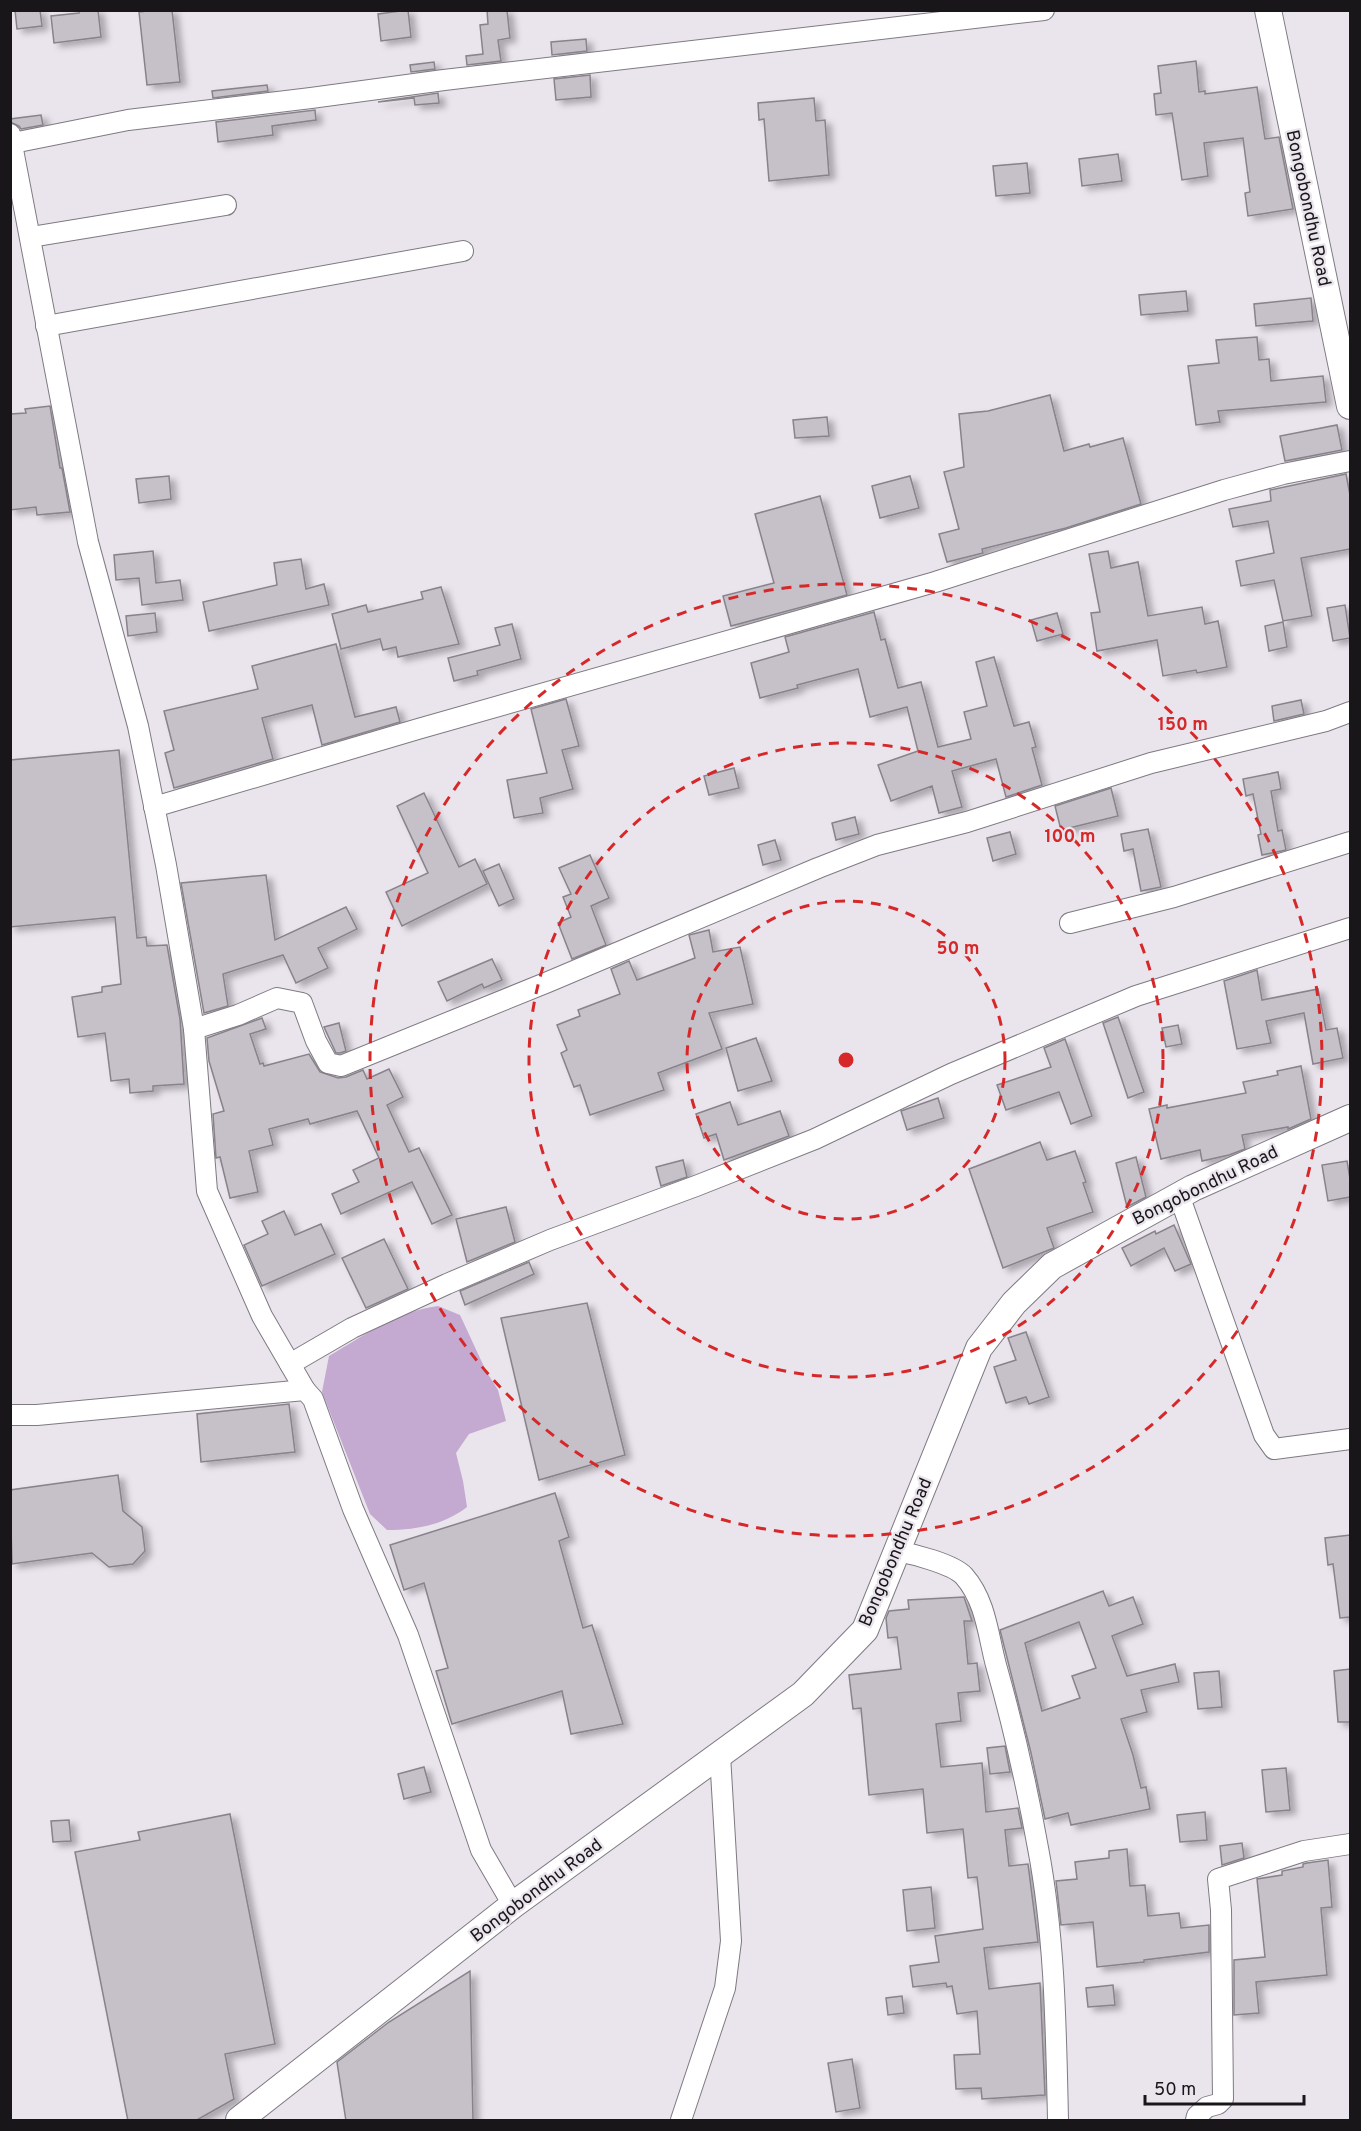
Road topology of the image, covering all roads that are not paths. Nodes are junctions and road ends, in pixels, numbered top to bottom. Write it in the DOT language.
graph roads {
  1 [pos="1044,10"];
  2 [pos="1268,10"];
  3 [pos="12,138"];
  4 [pos="226,205"];
  5 [pos="31,237"];
  6 [pos="463,251"];
  7 [pos="46,326"];
  8 [pos="1350,406"];
  9 [pos="1350,461"];
  10 [pos="1350,712"];
  11 [pos="154,807"];
  12 [pos="1350,842"];
  13 [pos="1070,923"];
  14 [pos="1350,928"];
  15 [pos="194,1029"];
  16 [pos="1350,1118"];
  17 [pos="1179,1196"];
  18 [pos="290,1365"];
  19 [pos="305,1390"];
  20 [pos="10,1415"];
  21 [pos="1350,1439"];
  22 [pos="897,1551"];
  23 [pos="720,1755"];
  24 [pos="1350,1844"];
  25 [pos="513,1905"];
  26 [pos="239,2121"];
  27 [pos="681,2121"];
  28 [pos="1058,2121"];
  29 [pos="1196,2121"];
  1 -- 3 [label="street"];
  2 -- 8 [label="street, Bongobondhu Road"];
  3 -- 5 [label="street"];
  4 -- 5 [label="street"];
  5 -- 7 [label="street"];
  6 -- 7 [label="street"];
  7 -- 11 [label="street"];
  9 -- 11 [label="street"];
  10 -- 15 [label="street"];
  11 -- 15 [label="street"];
  12 -- 13 [label="street"];
  14 -- 18 [label="street"];
  15 -- 18 [label="street"];
  16 -- 17 [label="street, Bongobondhu Road"];
  17 -- 21 [label="street"];
  17 -- 22 [label="street, Bongobondhu Road"];
  18 -- 19 [label="street"];
  19 -- 20 [label="street"];
  19 -- 25 [label="street"];
  22 -- 23 [label="street, Bongobondhu Road"];
  22 -- 28 [label="street"];
  23 -- 25 [label="street, Bongobondhu Road"];
  23 -- 27 [label="street"];
  24 -- 29 [label="street"];
  25 -- 26 [label="street, Bongobondhu Road"];
}
